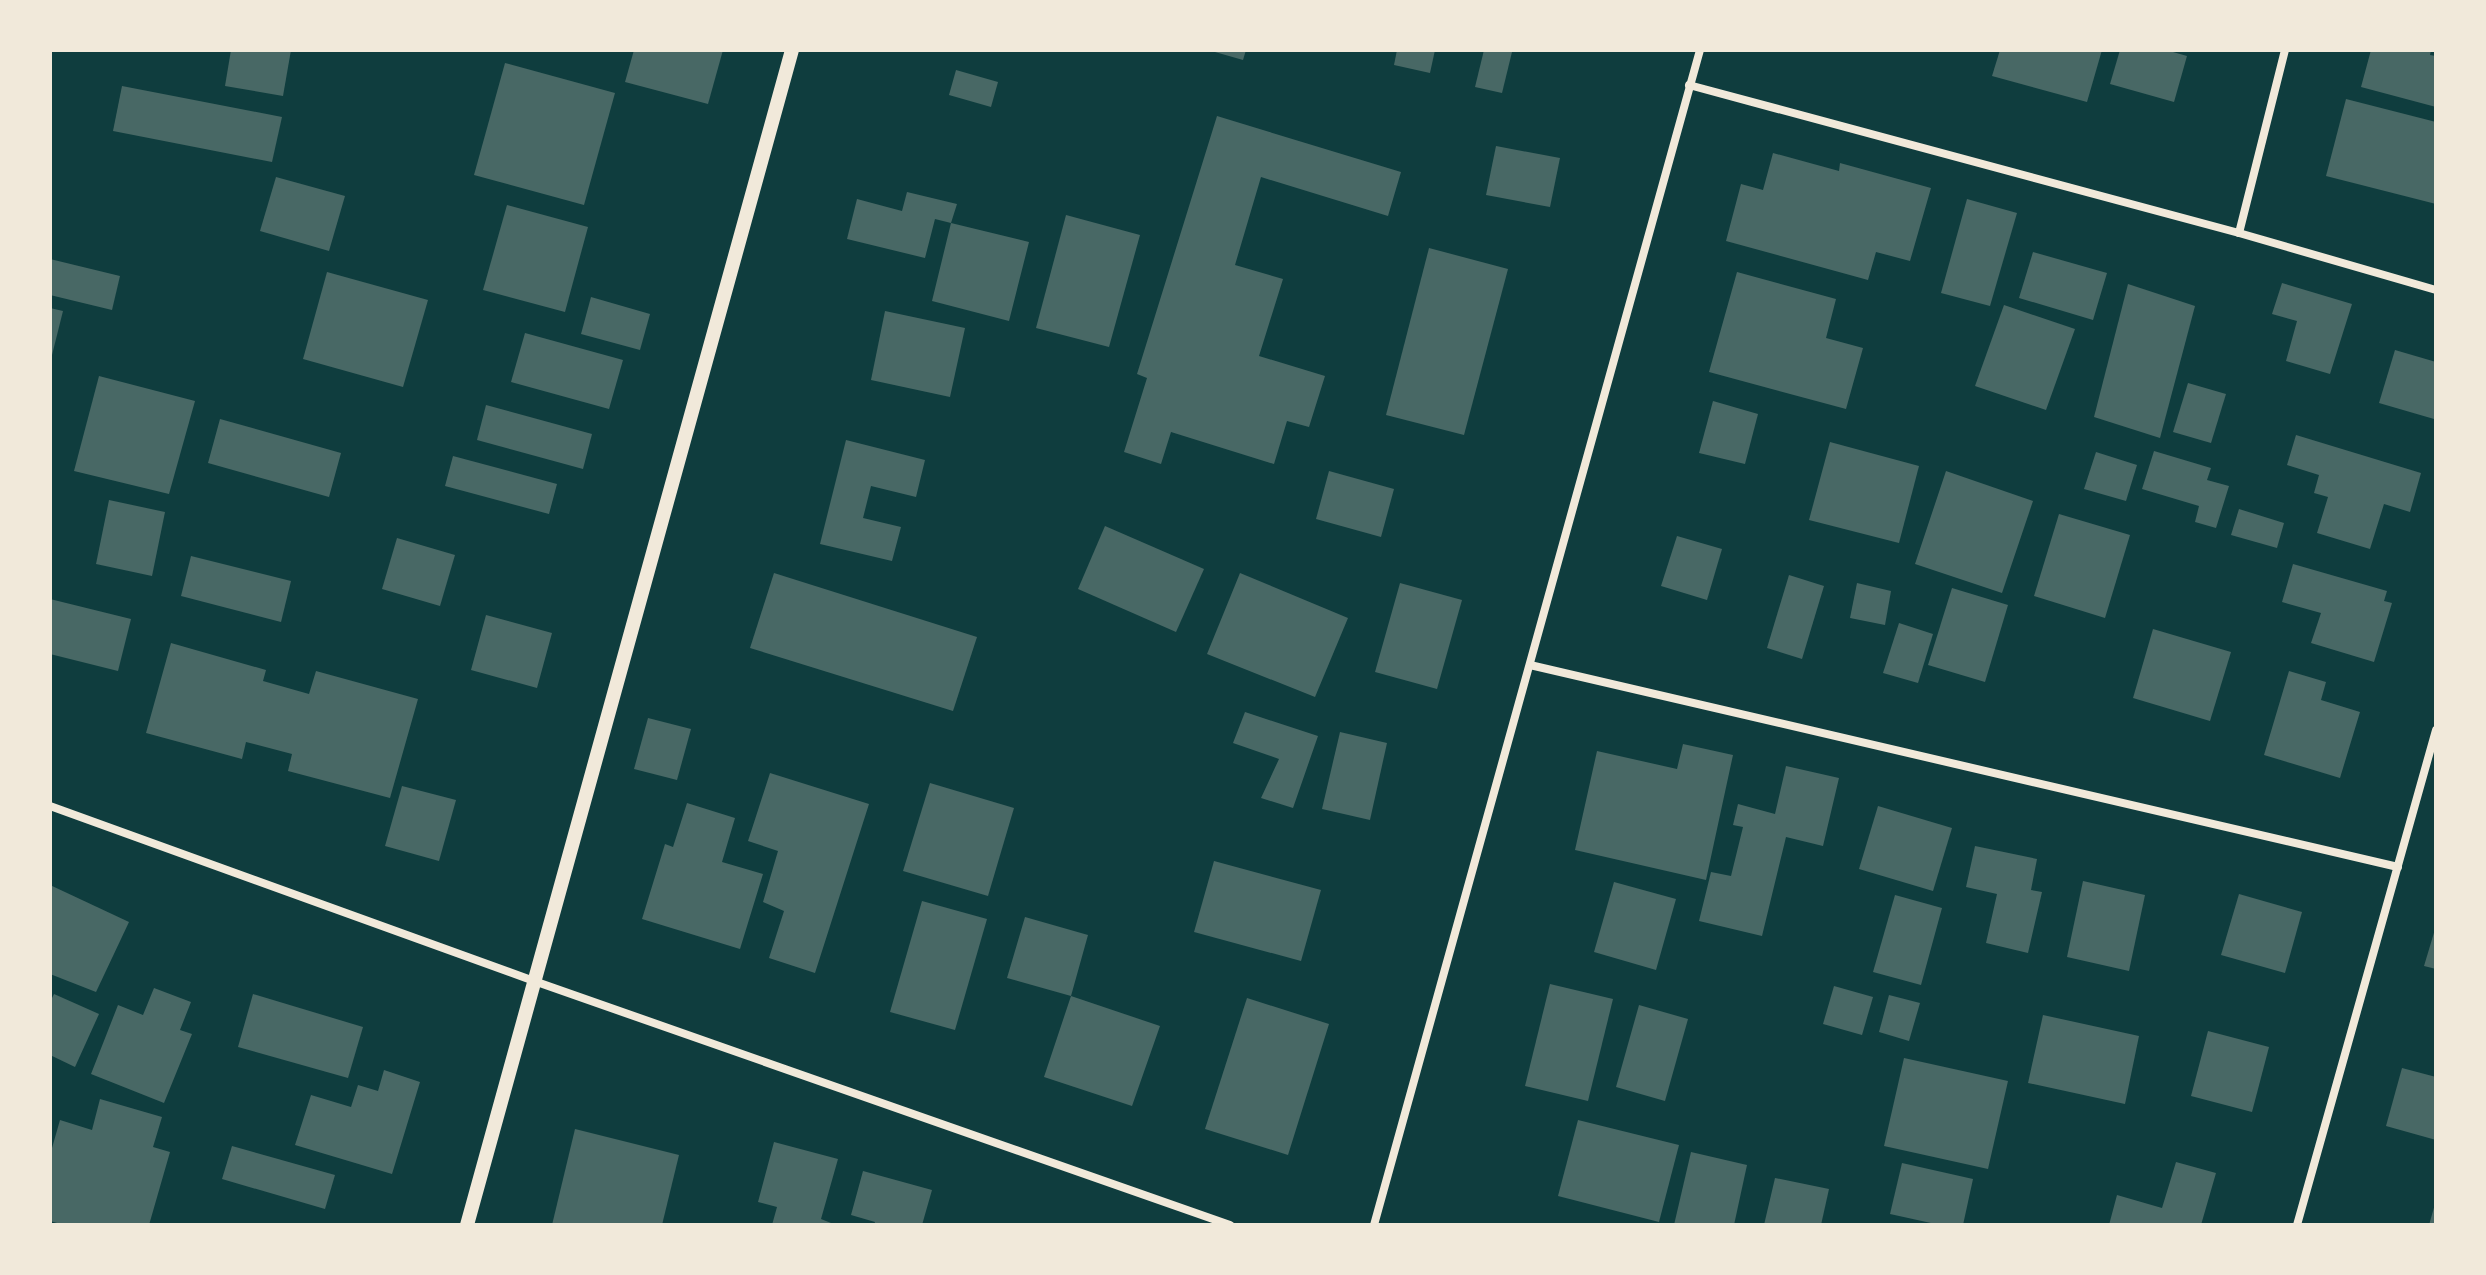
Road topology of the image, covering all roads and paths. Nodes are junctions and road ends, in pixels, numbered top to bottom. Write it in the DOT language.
graph roads {
  1 [pos="792,50"];
  2 [pos="1700,50"];
  3 [pos="2285,50"];
  4 [pos="1689,85"];
  5 [pos="2239,233"];
  6 [pos="2436,290"];
  7 [pos="1530,665"];
  8 [pos="2436,730"];
  9 [pos="50,806"];
  10 [pos="2398,867"];
  11 [pos="534,981"];
  12 [pos="467,1225"];
  13 [pos="1230,1225"];
  14 [pos="1374,1225"];
  15 [pos="2297,1225"];
  1 -- 11 [label="street"];
  2 -- 4 [label="street"];
  3 -- 5 [label="street"];
  4 -- 5 [label="street"];
  4 -- 7 [label="street"];
  5 -- 6 [label="street"];
  7 -- 10 [label="street"];
  7 -- 14 [label="street"];
  8 -- 10 [label="street"];
  9 -- 11 [label="street"];
  10 -- 15 [label="street"];
  11 -- 12 [label="street"];
  11 -- 13 [label="street"];
}
